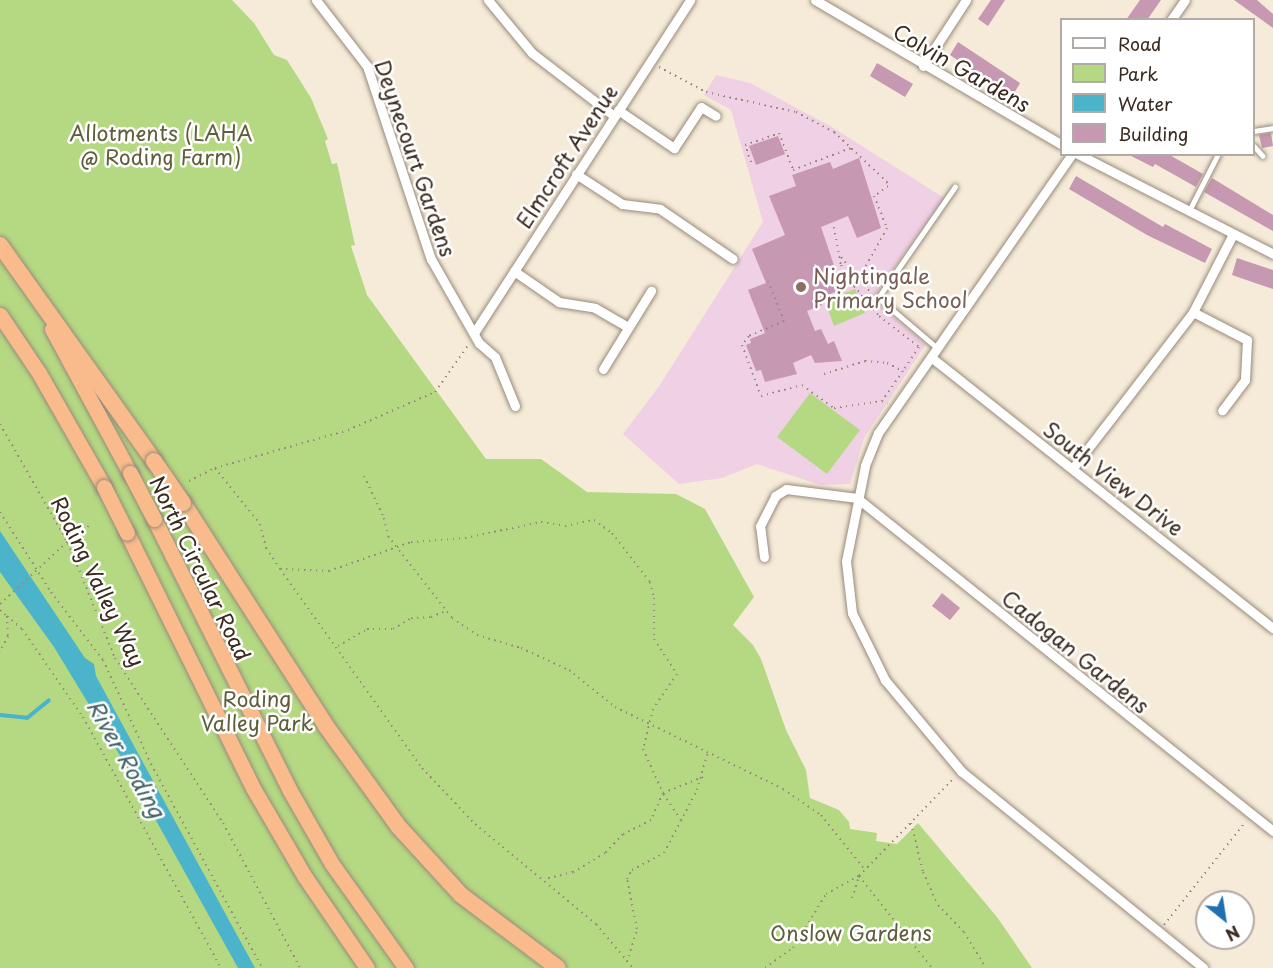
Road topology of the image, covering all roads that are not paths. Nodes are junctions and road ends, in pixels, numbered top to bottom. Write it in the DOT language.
graph roads {
  1 [pos="316,0"];
  2 [pos="488,0"];
  3 [pos="690,0"];
  4 [pos="815,0"];
  5 [pos="966,0"];
  6 [pos="1185,0"];
  7 [pos="1172,18"];
  8 [pos="923,66"];
  9 [pos="616,113"];
  10 [pos="716,116"];
  11 [pos="1273,128"];
  12 [pos="1255,131"];
  13 [pos="1060,144"];
  14 [pos="1255,147"];
  15 [pos="1071,156"];
  16 [pos="1082,156"];
  17 [pos="1217,156"];
  18 [pos="1263,156"];
  19 [pos="576,174"];
  20 [pos="955,187"];
  21 [pos="1188,212"];
  22 [pos="1232,236"];
  23 [pos="0,245"];
  24 [pos="1273,254"];
  25 [pos="733,259"];
  26 [pos="514,271"];
  27 [pos="651,291"];
  28 [pos="1194,312"];
  29 [pos="0,315"];
  30 [pos="628,327"];
  31 [pos="474,333"];
  32 [pos="938,349"];
  33 [pos="932,358"];
  34 [pos="603,369"];
  35 [pos="515,406"];
  36 [pos="1222,410"];
  37 [pos="1073,468"];
  38 [pos="857,498"];
  39 [pos="764,557"];
  40 [pos="1273,628"];
  41 [pos="1273,831"];
  42 [pos="367,968"];
  43 [pos="406,968"];
  44 [pos="558,968"];
  45 [pos="1203,968"];
  1 -- 31 [label="street, Deynecourt Gardens"];
  2 -- 9 [label="street"];
  3 -- 9 [label="street, Elmcroft Avenue"];
  4 -- 8 [label="street, Colvin Gardens"];
  5 -- 8 [label="street"];
  6 -- 7 [label="street"];
  8 -- 13 [label="street, Colvin Gardens"];
  9 -- 10 [label="street"];
  9 -- 19 [label="street, Elmcroft Avenue"];
  11 -- 12 [label="lane"];
  14 -- 18 [label="lane"];
  15 -- 32 [label="street"];
  16 -- 21 [label="street"];
  17 -- 21 [label="lane"];
  19 -- 25 [label="street"];
  19 -- 26 [label="street, Elmcroft Avenue"];
  20 -- 32 [label="lane"];
  21 -- 22 [label="street"];
  22 -- 24 [label="street"];
  22 -- 28 [label="street"];
  23 -- 43 [label="highway, North Circular Road, bridge"];
  23 -- 44 [label="highway, bridge"];
  26 -- 30 [label="street"];
  26 -- 31 [label="street, Elmcroft Avenue"];
  27 -- 30 [label="street"];
  28 -- 36 [label="street"];
  28 -- 37 [label="street"];
  29 -- 42 [label="highway, bridge"];
  30 -- 34 [label="street"];
  31 -- 35 [label="street, Deynecourt Gardens"];
  32 -- 33 [label="street"];
  33 -- 37 [label="street, South View Drive"];
  33 -- 38 [label="street"];
  37 -- 40 [label="street, South View Drive"];
  38 -- 39 [label="street"];
  38 -- 41 [label="street, Cadogan Gardens"];
  38 -- 45 [label="street"];
}
